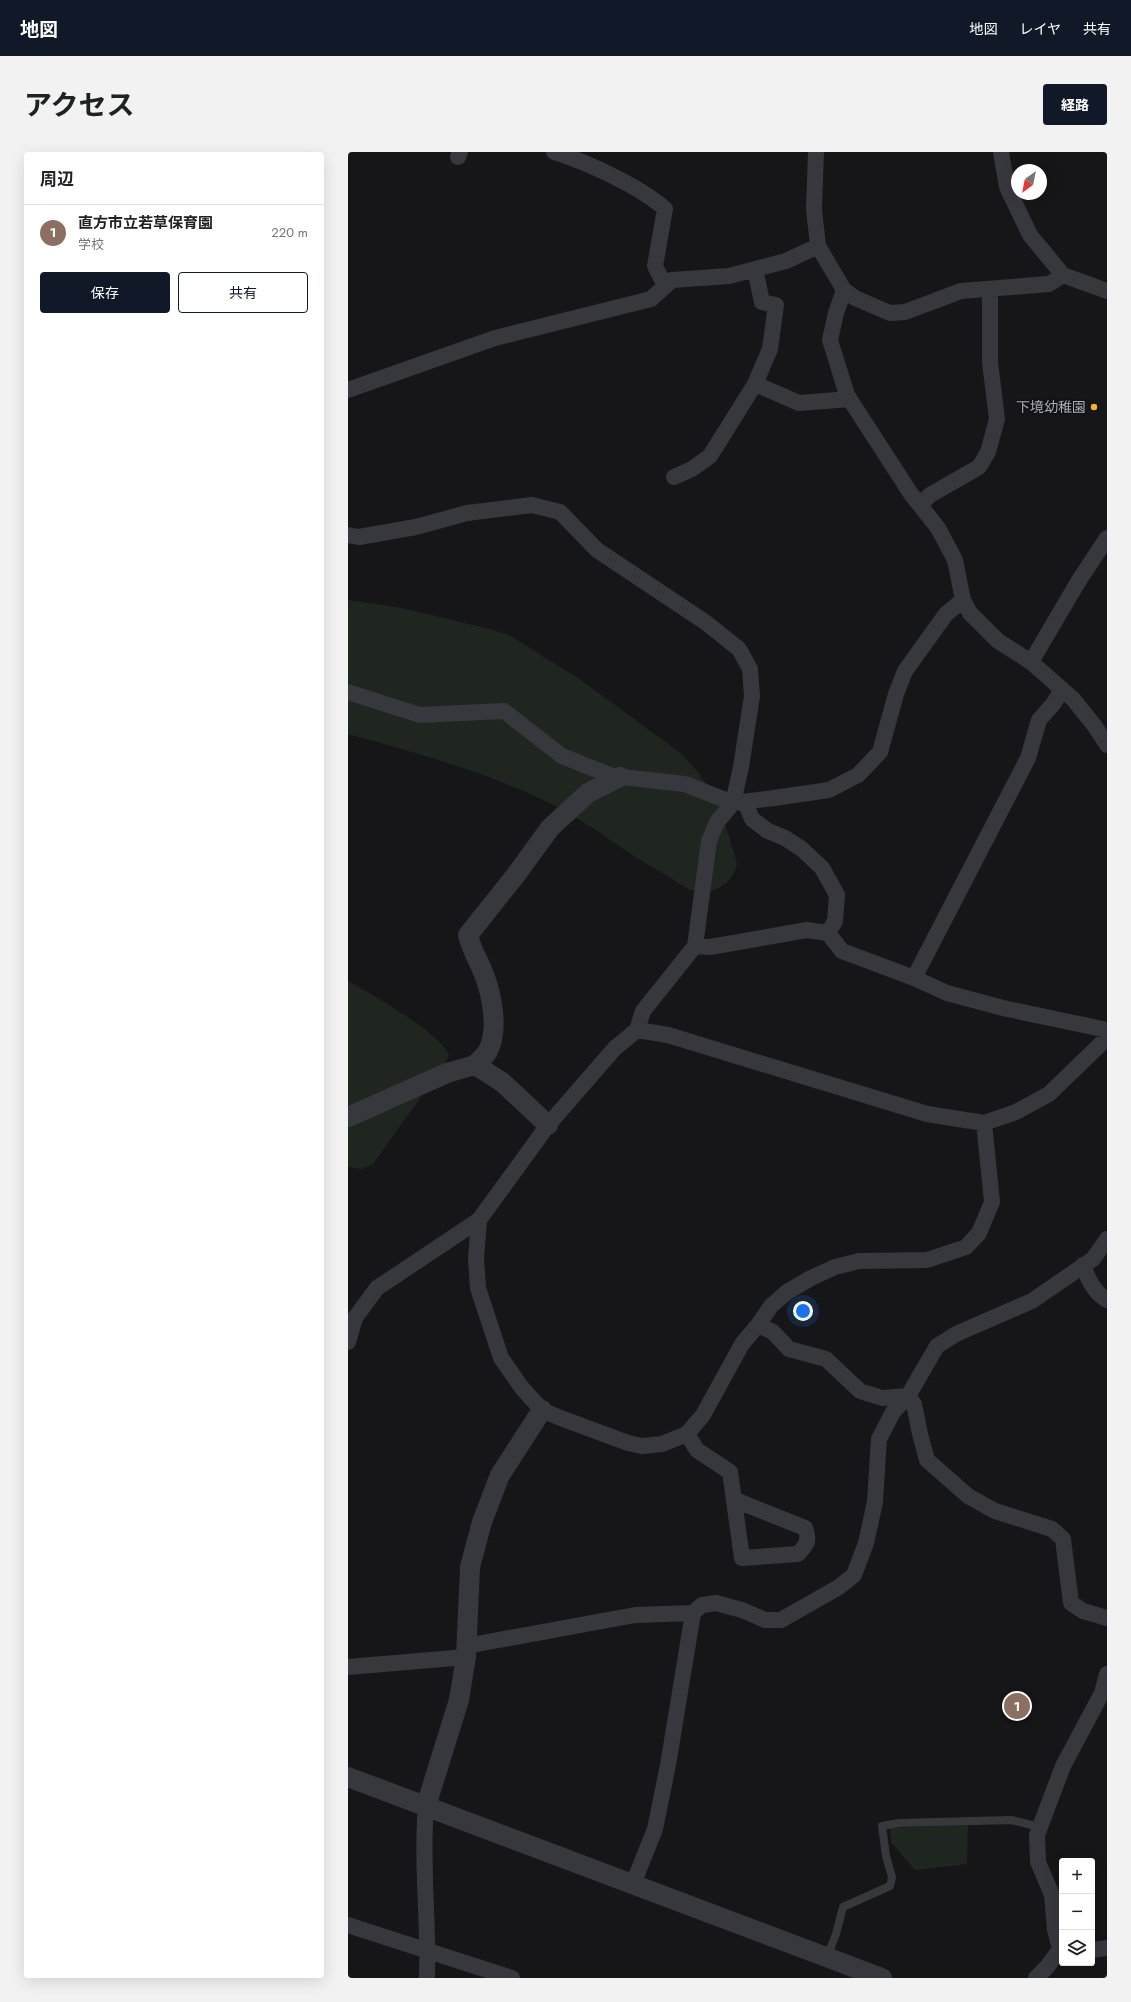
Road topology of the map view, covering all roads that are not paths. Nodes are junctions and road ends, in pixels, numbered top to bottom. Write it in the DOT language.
graph roads {
  1 [pos="554,152"];
  2 [pos="816,152"];
  3 [pos="1002,152"];
  4 [pos="818,246"];
  5 [pos="755,269"];
  6 [pos="1063,275"];
  7 [pos="665,286"];
  8 [pos="990,289"];
  9 [pos="844,290"];
  10 [pos="1107,291"];
  11 [pos="755,384"];
  12 [pos="348,390"];
  13 [pos="850,399"];
  14 [pos="674,477"];
  15 [pos="920,505"];
  16 [pos="348,535"];
  17 [pos="1107,538"];
  18 [pos="964,600"];
  19 [pos="1031,662"];
  20 [pos="1062,689"];
  21 [pos="348,692"];
  22 [pos="1107,745"];
  23 [pos="620,777"];
  24 [pos="739,802"];
  25 [pos="828,933"];
  26 [pos="695,946"];
  27 [pos="914,978"];
  28 [pos="637,1030"];
  29 [pos="1107,1030"];
  30 [pos="1107,1038"];
  31 [pos="475,1065"];
  32 [pos="348,1117"];
  33 [pos="984,1123"];
  34 [pos="548,1125"];
  35 [pos="480,1220"];
  36 [pos="1107,1239"];
  37 [pos="1084,1266"];
  38 [pos="1107,1300"];
  39 [pos="758,1325"];
  40 [pos="348,1342"];
  41 [pos="908,1396"];
  42 [pos="542,1410"];
  43 [pos="687,1434"];
  44 [pos="735,1500"];
  45 [pos="693,1613"];
  46 [pos="1107,1618"];
  47 [pos="466,1652"];
  48 [pos="348,1667"];
  49 [pos="1107,1674"];
  50 [pos="348,1777"];
  51 [pos="426,1806"];
  52 [pos="1040,1828"];
  53 [pos="633,1884"];
  54 [pos="348,1925"];
  55 [pos="1059,1943"];
  56 [pos="1107,1948"];
  57 [pos="1095,1950"];
  58 [pos="428,1951"];
  59 [pos="1059,1952"];
  60 [pos="827,1957"];
  61 [pos="427,1978"];
  62 [pos="512,1978"];
  63 [pos="882,1978"];
  64 [pos="1036,1978"];
  1 -- 7 [label="street"];
  2 -- 4 [label="street"];
  3 -- 6 [label="street"];
  4 -- 5 [label="street"];
  4 -- 9 [label="street"];
  5 -- 7 [label="street"];
  5 -- 11 [label="street"];
  6 -- 8 [label="street"];
  6 -- 10 [label="street"];
  7 -- 12 [label="street"];
  8 -- 9 [label="street"];
  8 -- 15 [label="street"];
  9 -- 13 [label="street"];
  11 -- 13 [label="street"];
  11 -- 14 [label="street"];
  13 -- 15 [label="street"];
  15 -- 18 [label="street"];
  16 -- 24 [label="street"];
  17 -- 19 [label="street"];
  18 -- 19 [label="street"];
  18 -- 24 [label="street"];
  19 -- 20 [label="street"];
  20 -- 22 [label="street"];
  20 -- 27 [label="street"];
  21 -- 23 [label="street"];
  23 -- 24 [label="street"];
  23 -- 31 [label="street"];
  24 -- 25 [label="street"];
  24 -- 26 [label="street"];
  25 -- 26 [label="street"];
  25 -- 27 [label="street"];
  26 -- 28 [label="street"];
  27 -- 29 [label="street"];
  28 -- 33 [label="street"];
  28 -- 34 [label="street"];
  30 -- 33 [label="street"];
  31 -- 32 [label="street"];
  31 -- 34 [label="street"];
  33 -- 39 [label="street"];
  34 -- 35 [label="street"];
  35 -- 40 [label="street"];
  35 -- 42 [label="street"];
  36 -- 37 [label="street"];
  37 -- 38 [label="street"];
  37 -- 41 [label="street"];
  39 -- 41 [label="street"];
  39 -- 43 [label="street"];
  41 -- 45 [label="street"];
  41 -- 46 [label="street"];
  42 -- 43 [label="street"];
  42 -- 47 [label="street"];
  43 -- 44 [label="street"];
  44 -- 44 [label="street"];
  45 -- 47 [label="street"];
  45 -- 53 [label="street"];
  47 -- 48 [label="street"];
  47 -- 51 [label="street"];
  49 -- 52 [label="street"];
  50 -- 51 [label="street"];
  51 -- 53 [label="street"];
  51 -- 58 [label="street"];
  52 -- 55 [label="street"];
  52 -- 60 [label="lane"];
  53 -- 60 [label="street"];
  54 -- 58 [label="street"];
  56 -- 57 [label="street"];
  58 -- 61 [label="street"];
  58 -- 62 [label="street"];
  59 -- 64 [label="street"];
  60 -- 63 [label="street"];
}
